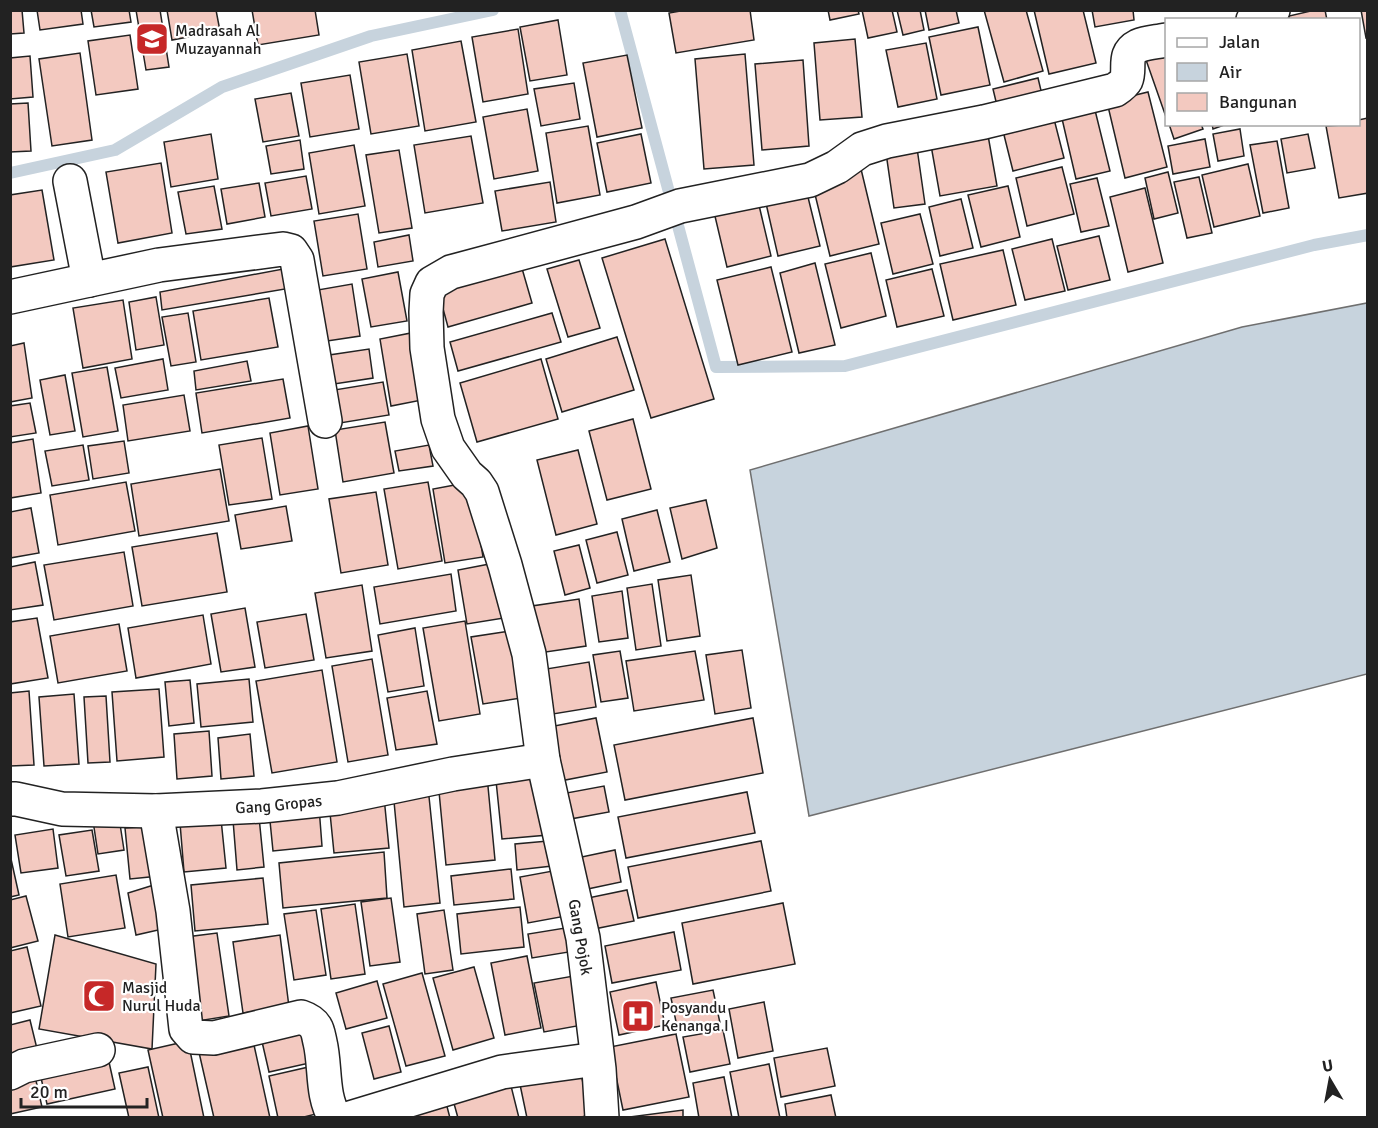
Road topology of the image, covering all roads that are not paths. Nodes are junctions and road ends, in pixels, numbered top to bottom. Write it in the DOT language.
graph roads {
  1 [pos="1273,10"];
  2 [pos="1257,18"];
  3 [pos="1165,40"];
  4 [pos="70,182"];
  5 [pos="89,280"];
  6 [pos="10,297"];
  7 [pos="326,421"];
  8 [pos="543,760"];
  9 [pos="10,799"];
  10 [pos="156,811"];
  11 [pos="98,1050"];
  12 [pos="597,1059"];
  13 [pos="10,1073"];
  14 [pos="348,1117"];
  15 [pos="602,1118"];
  1 -- 2 [label="street"];
  3 -- 8 [label="street, Gang Pojok"];
  4 -- 5 [label="street"];
  5 -- 6 [label="street"];
  5 -- 7 [label="street"];
  8 -- 10 [label="street, Gang Gropas"];
  8 -- 12 [label="street, Gang Pojok"];
  9 -- 10 [label="street, Gang Gropas"];
  10 -- 14 [label="street"];
  11 -- 13 [label="street"];
  12 -- 14 [label="street"];
  12 -- 15 [label="street, Gang Pojok"];
}
